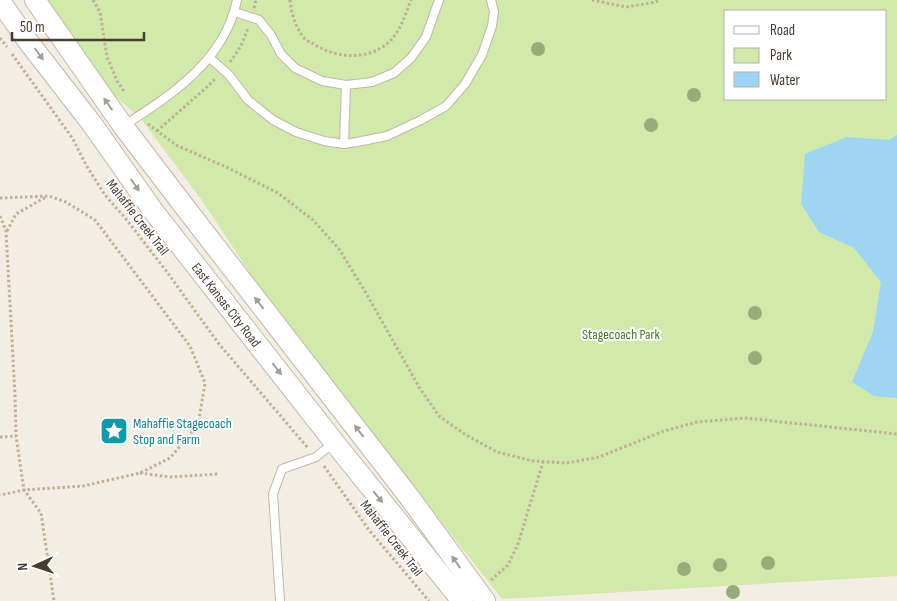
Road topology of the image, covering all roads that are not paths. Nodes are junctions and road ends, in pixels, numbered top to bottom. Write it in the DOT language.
graph roads {
  1 [pos="35,0"];
  2 [pos="237,0"];
  3 [pos="439,0"];
  4 [pos="491,0"];
  5 [pos="0,1"];
  6 [pos="235,12"];
  7 [pos="210,58"];
  8 [pos="346,85"];
  9 [pos="123,126"];
  10 [pos="344,144"];
  11 [pos="334,442"];
  12 [pos="469,599"];
  13 [pos="280,601"];
  9 -- 1 [label="street, East Kansas City Road, one-way"];
  2 -- 6 [label="lane"];
  3 -- 8 [label="lane"];
  4 -- 10 [label="lane"];
  5 -- 11 [label="street, East Kansas City Road, one-way"];
  6 -- 7 [label="lane"];
  6 -- 8 [label="lane"];
  7 -- 9 [label="lane"];
  7 -- 10 [label="lane"];
  8 -- 10 [label="lane"];
  12 -- 9 [label="street, East Kansas City Road, one-way"];
  11 -- 12 [label="street, East Kansas City Road, one-way"];
  11 -- 13 [label="lane"];
}
